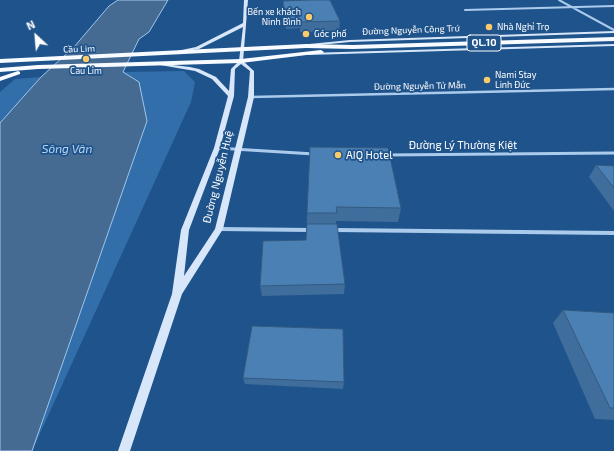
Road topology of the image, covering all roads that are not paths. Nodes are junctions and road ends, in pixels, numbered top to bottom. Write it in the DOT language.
graph roads {
  1 [pos="246,0"];
  2 [pos="559,0"];
  3 [pos="614,6"];
  4 [pos="572,7"];
  5 [pos="465,10"];
  6 [pos="245,24"];
  7 [pos="614,31"];
  8 [pos="614,39"];
  9 [pos="614,45"];
  10 [pos="306,46"];
  11 [pos="353,47"];
  12 [pos="242,50"];
  13 [pos="158,54"];
  14 [pos="307,54"];
  15 [pos="0,57"];
  16 [pos="18,60"];
  17 [pos="0,61"];
  18 [pos="241,61"];
  19 [pos="153,64"];
  20 [pos="38,68"];
  21 [pos="0,70"];
  22 [pos="0,79"];
  23 [pos="614,89"];
  24 [pos="231,96"];
  25 [pos="251,97"];
  26 [pos="217,148"];
  27 [pos="239,149"];
  28 [pos="614,153"];
  29 [pos="315,154"];
  30 [pos="378,155"];
  31 [pos="219,228"];
  32 [pos="314,230"];
  33 [pos="330,230"];
  34 [pos="614,233"];
  35 [pos="177,294"];
  36 [pos="124,451"];
  1 -- 6 [label="main road, Đuờng Nguyễn Huệ"];
  2 -- 4 [label="street"];
  3 -- 4 [label="street"];
  4 -- 5 [label="street"];
  4 -- 7 [label="street"];
  6 -- 12 [label="main road, Đuờng Nguyễn Huệ"];
  6 -- 13 [label="main road"];
  7 -- 10 [label="main road, Đường Nguyễn Công Trứ"];
  8 -- 11 [label="highway, QL.10"];
  9 -- 14 [label="main road, Đường Nguyễn Công Trứ"];
  10 -- 11 [label="highway, Đường Nguyễn Công Trứ"];
  10 -- 12 [label="highway, Đường Nguyễn Công Trứ"];
  11 -- 14 [label="highway, Đường Nguyễn Công Trứ"];
  12 -- 13 [label="highway, Đường Nguyễn Công Trứ"];
  12 -- 18 [label="main road, Đuờng Nguyễn Huệ"];
  13 -- 16 [label="highway, Cầu Lim"];
  14 -- 18 [label="highway, Đường Nguyễn Công Trứ"];
  15 -- 16 [label="highway"];
  16 -- 17 [label="highway, Cầu Lim"];
  18 -- 19 [label="highway, Đường Nguyễn Công Trứ"];
  18 -- 24 [label="main road, Đuờng Nguyễn Huệ"];
  18 -- 25 [label="main road, Đuờng Nguyễn Huệ"];
  19 -- 20 [label="highway, Cầu Lim"];
  19 -- 24 [label="main road"];
  20 -- 21 [label="highway, Cầu Lim"];
  20 -- 22 [label="highway"];
  23 -- 25 [label="street, Đường Nguyễn Tử Mẫn"];
  24 -- 26 [label="main road, Đuờng Nguyễn Huệ"];
  25 -- 27 [label="main road, Đuờng Nguyễn Huệ"];
  26 -- 27 [label="street"];
  26 -- 35 [label="main road, Đuờng Nguyễn Huệ"];
  27 -- 29 [label="street"];
  27 -- 31 [label="main road, Đuờng Nguyễn Huệ"];
  28 -- 30 [label="street, Đường Lý Thường Kiệt"];
  31 -- 32 [label="street"];
  31 -- 35 [label="main road, Đuờng Nguyễn Huệ"];
  33 -- 34 [label="street"];
  35 -- 36 [label="main road, Đuờng Nguyễn Huệ"];
}
